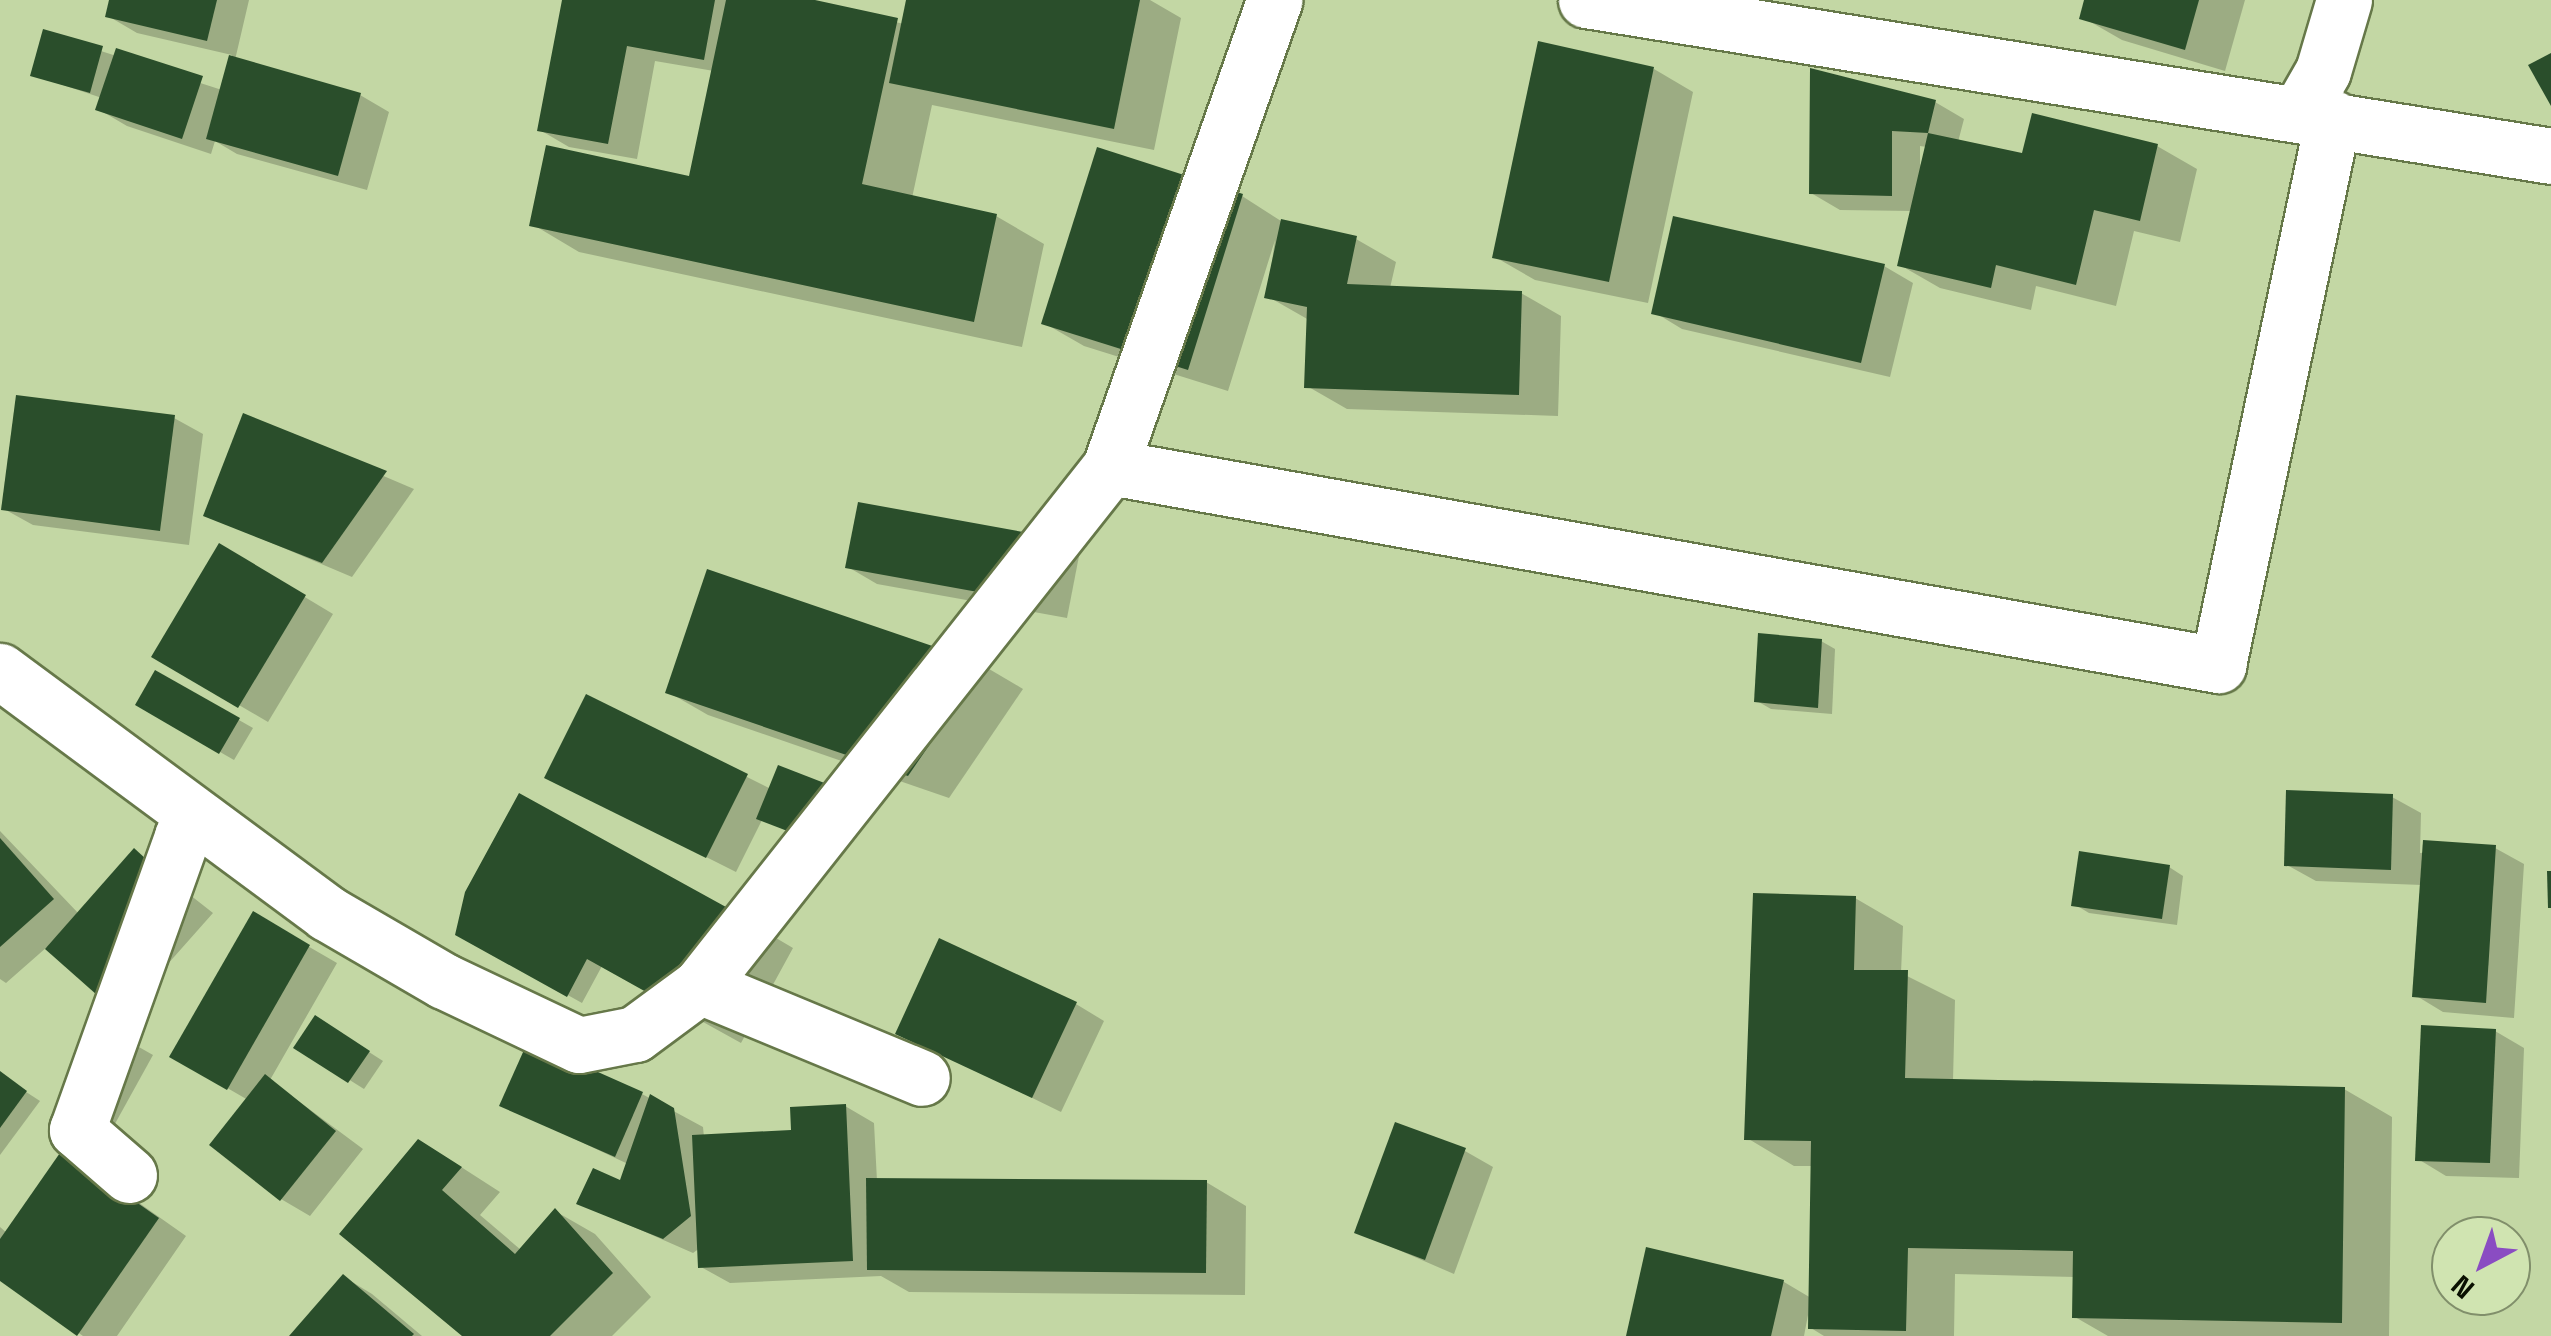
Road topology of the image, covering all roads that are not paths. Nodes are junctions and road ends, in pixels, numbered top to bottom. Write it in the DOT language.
graph roads {
  1 [pos="1274,0"];
  2 [pos="1586,0"];
  3 [pos="2344,0"];
  4 [pos="1766,14"];
  5 [pos="2316,116"];
  6 [pos="2551,156"];
  7 [pos="1110,467"];
  8 [pos="8,689"];
  9 [pos="202,821"];
  10 [pos="700,986"];
  11 [pos="922,1078"];
  12 [pos="128,1175"];
  1 -- 7 [label="street"];
  2 -- 4 [label="street"];
  3 -- 5 [label="street"];
  4 -- 5 [label="street"];
  5 -- 6 [label="street"];
  5 -- 7 [label="street"];
  7 -- 10 [label="street"];
  8 -- 9 [label="street"];
  9 -- 10 [label="street"];
  9 -- 12 [label="street"];
  10 -- 11 [label="street"];
}
